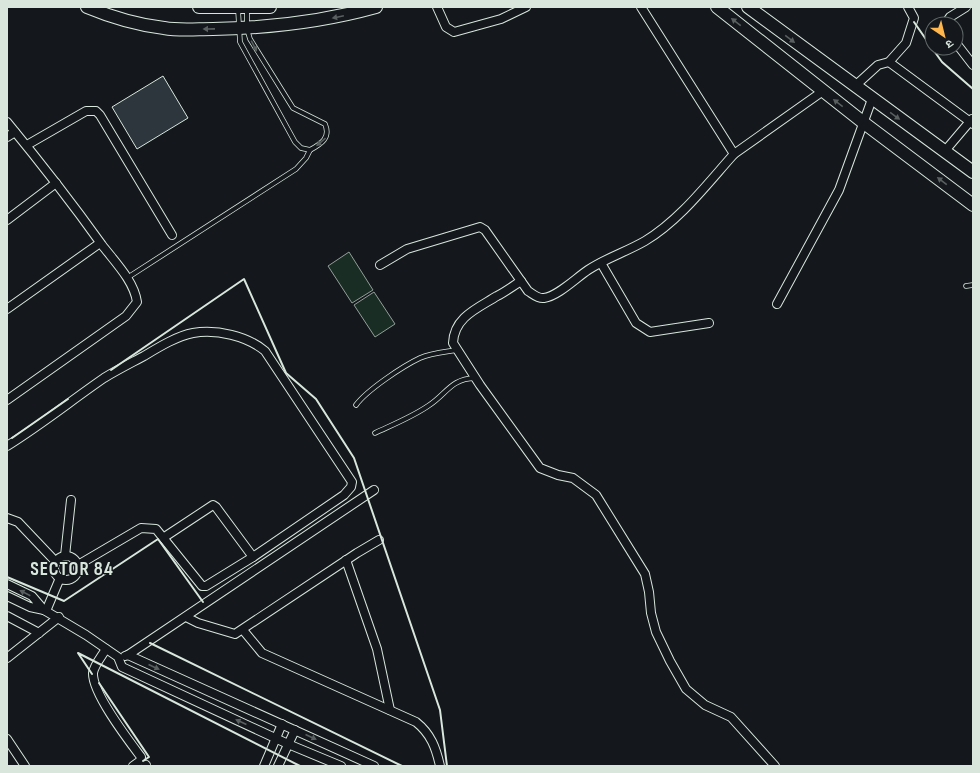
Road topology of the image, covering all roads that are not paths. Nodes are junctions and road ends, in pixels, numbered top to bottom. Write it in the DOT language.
graph roads {
  1 [pos="87,7"];
  2 [pos="199,7"];
  3 [pos="270,7"];
  4 [pos="376,7"];
  5 [pos="436,7"];
  6 [pos="526,7"];
  7 [pos="641,7"];
  8 [pos="717,7"];
  9 [pos="748,7"];
  10 [pos="908,7"];
  11 [pos="966,7"];
  12 [pos="235,8"];
  13 [pos="952,16"];
  14 [pos="242,29"];
  15 [pos="964,53"];
  16 [pos="888,62"];
  17 [pos="973,65"];
  18 [pos="855,86"];
  19 [pos="823,91"];
  20 [pos="872,99"];
  21 [pos="7,122"];
  22 [pos="972,122"];
  23 [pos="864,123"];
  24 [pos="15,132"];
  25 [pos="7,137"];
  26 [pos="27,145"];
  27 [pos="310,150"];
  28 [pos="944,152"];
  29 [pos="734,154"];
  30 [pos="973,172"];
  31 [pos="56,183"];
  32 [pos="973,205"];
  33 [pos="7,220"];
  34 [pos="172,235"];
  35 [pos="100,243"];
  36 [pos="601,263"];
  37 [pos="380,265"];
  38 [pos="126,278"];
  39 [pos="521,281"];
  40 [pos="973,285"];
  41 [pos="966,286"];
  42 [pos="777,304"];
  43 [pos="7,309"];
  44 [pos="709,323"];
  45 [pos="457,350"];
  46 [pos="475,378"];
  47 [pos="7,400"];
  48 [pos="356,405"];
  49 [pos="375,433"];
  50 [pos="7,446"];
  51 [pos="374,490"];
  52 [pos="71,500"];
  53 [pos="7,518"];
  54 [pos="163,538"];
  55 [pos="379,540"];
  56 [pos="65,556"];
  57 [pos="253,557"];
  58 [pos="346,560"];
  59 [pos="56,562"];
  60 [pos="78,565"];
  61 [pos="60,578"];
  62 [pos="7,584"];
  63 [pos="7,596"];
  64 [pos="46,611"];
  65 [pos="7,616"];
  66 [pos="59,617"];
  67 [pos="186,617"];
  68 [pos="243,630"];
  69 [pos="39,633"];
  70 [pos="106,649"];
  71 [pos="128,655"];
  72 [pos="118,657"];
  73 [pos="7,658"];
  74 [pos="390,710"];
  75 [pos="282,724"];
  76 [pos="294,730"];
  77 [pos="276,738"];
  78 [pos="7,739"];
  79 [pos="288,744"];
  80 [pos="145,764"];
  81 [pos="25,766"];
  82 [pos="133,766"];
  83 [pos="264,766"];
  84 [pos="278,766"];
  85 [pos="341,766"];
  86 [pos="374,766"];
  87 [pos="440,766"];
  88 [pos="775,766"];
  14 -- 1 [label="street, one-way"];
  2 -- 12 [label="street"];
  3 -- 12 [label="street"];
  4 -- 14 [label="street, one-way"];
  5 -- 6 [label="street"];
  7 -- 29 [label="street"];
  19 -- 8 [label="street, one-way"];
  9 -- 18 [label="street, one-way"];
  10 -- 16 [label="street"];
  11 -- 13 [label="street"];
  12 -- 14 [label="lane"];
  12 -- 14 [label="lane"];
  14 -- 27 [label="lane"];
  14 -- 27 [label="lane, one-way"];
  15 -- 17 [label="street"];
  16 -- 18 [label="street"];
  16 -- 22 [label="street"];
  18 -- 20 [label="street"];
  23 -- 19 [label="street, one-way"];
  19 -- 29 [label="street"];
  20 -- 23 [label="street"];
  20 -- 28 [label="street, one-way"];
  21 -- 24 [label="street"];
  22 -- 28 [label="street"];
  32 -- 23 [label="street, one-way"];
  23 -- 42 [label="street"];
  24 -- 25 [label="street"];
  24 -- 26 [label="street"];
  26 -- 31 [label="street"];
  26 -- 34 [label="street"];
  27 -- 38 [label="lane"];
  28 -- 30 [label="street"];
  29 -- 36 [label="street"];
  31 -- 33 [label="street"];
  31 -- 35 [label="street"];
  35 -- 38 [label="street"];
  35 -- 43 [label="street"];
  36 -- 39 [label="street"];
  36 -- 44 [label="street"];
  37 -- 39 [label="street"];
  38 -- 47 [label="street"];
  39 -- 45 [label="street"];
  40 -- 41 [label="lane"];
  45 -- 46 [label="street"];
  45 -- 48 [label="lane"];
  46 -- 49 [label="lane"];
  46 -- 88 [label="street"];
  50 -- 57 [label="street"];
  51 -- 67 [label="street"];
  52 -- 56 [label="street"];
  53 -- 59 [label="street"];
  54 -- 57 [label="street"];
  54 -- 57 [label="street"];
  54 -- 60 [label="street"];
  55 -- 58 [label="street"];
  56 -- 59 [label="street"];
  56 -- 60 [label="street"];
  58 -- 68 [label="street"];
  58 -- 74 [label="street"];
  59 -- 61 [label="street"];
  60 -- 61 [label="street"];
  61 -- 64 [label="street"];
  64 -- 62 [label="street, one-way"];
  63 -- 64 [label="street"];
  64 -- 66 [label="street"];
  65 -- 69 [label="street"];
  66 -- 69 [label="street"];
  66 -- 70 [label="street"];
  67 -- 68 [label="street"];
  67 -- 71 [label="street"];
  68 -- 74 [label="street"];
  69 -- 73 [label="street"];
  70 -- 72 [label="street"];
  70 -- 80 [label="street"];
  71 -- 72 [label="street"];
  71 -- 75 [label="street, one-way"];
  77 -- 72 [label="street, one-way"];
  74 -- 87 [label="street"];
  75 -- 76 [label="street"];
  75 -- 77 [label="street"];
  76 -- 79 [label="street"];
  76 -- 86 [label="street, one-way"];
  77 -- 79 [label="street"];
  77 -- 83 [label="street"];
  78 -- 81 [label="street"];
  79 -- 84 [label="street"];
  79 -- 85 [label="street"];
  80 -- 82 [label="street"];
}
